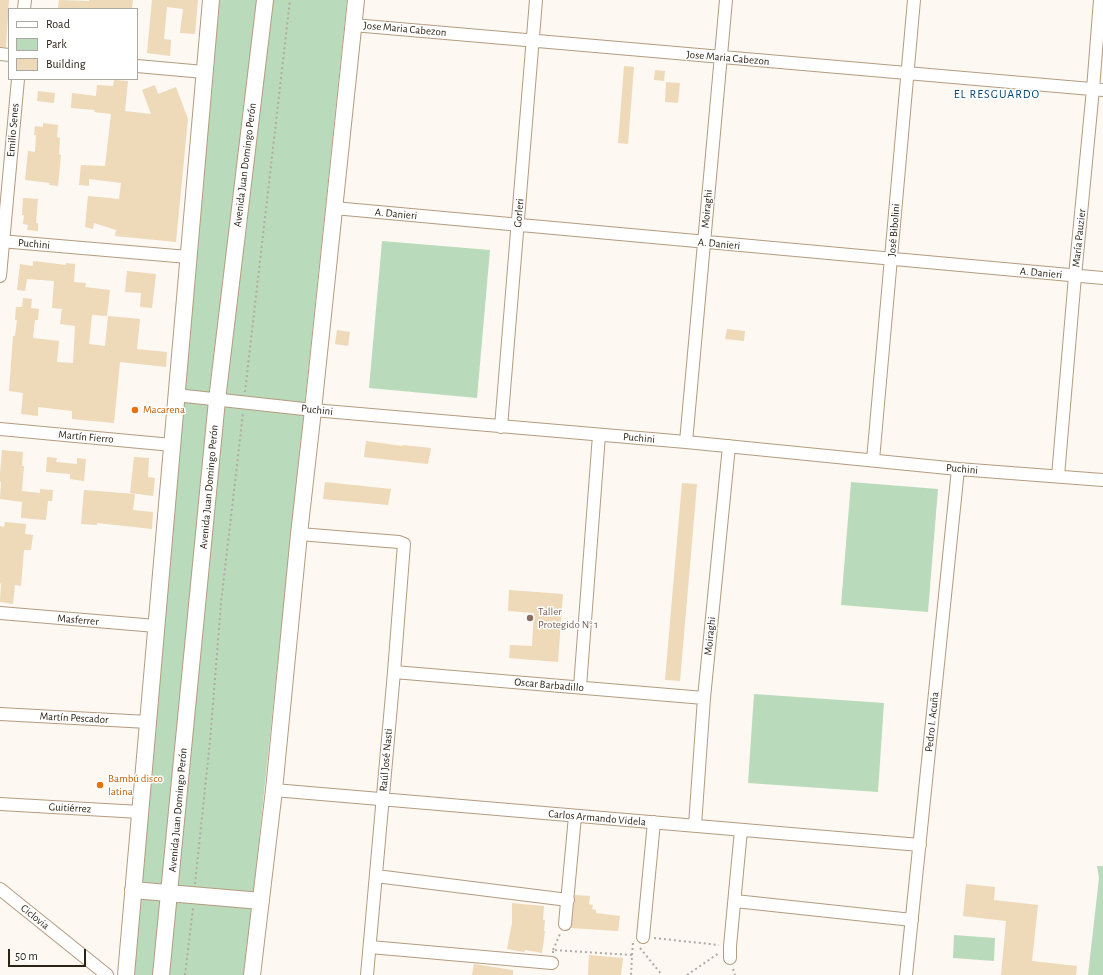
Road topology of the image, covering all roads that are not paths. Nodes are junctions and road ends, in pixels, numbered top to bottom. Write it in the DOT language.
graph roads {
  1 [pos="210,0"];
  2 [pos="265,0"];
  3 [pos="356,0"];
  4 [pos="536,0"];
  5 [pos="726,0"];
  6 [pos="914,0"];
  7 [pos="1100,0"];
  8 [pos="353,25"];
  9 [pos="533,41"];
  10 [pos="721,57"];
  11 [pos="138,66"];
  12 [pos="204,72"];
  13 [pos="908,74"];
  14 [pos="18,80"];
  15 [pos="1098,90"];
  16 [pos="334,208"];
  17 [pos="518,225"];
  18 [pos="2,241"];
  19 [pos="704,242"];
  20 [pos="188,257"];
  21 [pos="891,259"];
  22 [pos="0,276"];
  23 [pos="1075,276"];
  24 [pos="1103,278"];
  25 [pos="176,395"];
  26 [pos="217,400"];
  27 [pos="313,410"];
  28 [pos="501,427"];
  29 [pos="0,429"];
  30 [pos="599,435"];
  31 [pos="686,442"];
  32 [pos="172,445"];
  33 [pos="729,446"];
  34 [pos="873,460"];
  35 [pos="958,469"];
  36 [pos="1058,476"];
  37 [pos="1103,480"];
  38 [pos="299,534"];
  39 [pos="0,613"];
  40 [pos="156,626"];
  41 [pos="394,672"];
  42 [pos="580,687"];
  43 [pos="704,698"];
  44 [pos="0,714"];
  45 [pos="148,722"];
  46 [pos="274,790"];
  47 [pos="383,799"];
  48 [pos="0,804"];
  49 [pos="140,812"];
  50 [pos="575,816"];
  51 [pos="654,822"];
  52 [pos="695,825"];
  53 [pos="741,830"];
  54 [pos="920,845"];
  55 [pos="376,876"];
  56 [pos="0,890"];
  57 [pos="133,890"];
  58 [pos="170,893"];
  59 [pos="568,900"];
  60 [pos="735,900"];
  61 [pos="261,901"];
  62 [pos="912,920"];
  63 [pos="565,924"];
  64 [pos="643,937"];
  65 [pos="370,947"];
  66 [pos="730,952"];
  67 [pos="552,963"];
  68 [pos="107,975"];
  69 [pos="126,975"];
  70 [pos="161,975"];
  71 [pos="252,975"];
  72 [pos="367,975"];
  73 [pos="906,975"];
  1 -- 12 [label="main road"];
  2 -- 26 [label="main road, Avenida Juan Domingo Perón"];
  3 -- 8 [label="main road"];
  4 -- 9 [label="street, Gorleri"];
  5 -- 10 [label="street, Moiraghi"];
  6 -- 13 [label="street, José Bibolini"];
  7 -- 15 [label="street, María Pauzier"];
  8 -- 9 [label="street, Jose Maria Cabezon"];
  8 -- 16 [label="main road"];
  9 -- 10 [label="street, Jose Maria Cabezon"];
  9 -- 17 [label="street, Gorleri"];
  10 -- 13 [label="street, Jose Maria Cabezon"];
  10 -- 19 [label="street, Moiraghi"];
  11 -- 12 [label="street"];
  12 -- 20 [label="main road"];
  13 -- 15 [label="street, Jose Maria Cabezon"];
  13 -- 21 [label="street, José Bibolini"];
  14 -- 18 [label="street, Emilio Senes"];
  15 -- 23 [label="street, María Pauzier"];
  16 -- 17 [label="street, A. Danieri"];
  16 -- 27 [label="main road"];
  17 -- 19 [label="street, A. Danieri"];
  17 -- 28 [label="street, Gorleri"];
  18 -- 20 [label="street, Puchini"];
  18 -- 22 [label="street, Emilio Senes"];
  19 -- 21 [label="street, A. Danieri"];
  19 -- 31 [label="street, Moiraghi"];
  20 -- 25 [label="main road"];
  21 -- 23 [label="street, A. Danieri"];
  21 -- 34 [label="street, José Bibolini"];
  23 -- 24 [label="street, A. Danieri"];
  23 -- 36 [label="street, María Pauzier"];
  25 -- 26 [label="street, Puchini"];
  25 -- 32 [label="main road"];
  26 -- 27 [label="street, Puchini"];
  26 -- 58 [label="main road, Avenida Juan Domingo Perón"];
  27 -- 28 [label="street, Puchini"];
  27 -- 38 [label="main road"];
  28 -- 30 [label="street, Puchini"];
  29 -- 32 [label="street, Martín Fierro"];
  30 -- 31 [label="street, Puchini"];
  30 -- 42 [label="street"];
  31 -- 33 [label="street, Puchini"];
  32 -- 40 [label="main road"];
  33 -- 34 [label="street, Puchini"];
  33 -- 43 [label="street, Moiraghi"];
  34 -- 35 [label="street, Puchini"];
  35 -- 36 [label="street, Puchini"];
  35 -- 54 [label="street, Pedro I. Acuña"];
  36 -- 37 [label="street, Puchini"];
  38 -- 41 [label="street, Raúl José Nasti"];
  38 -- 46 [label="main road"];
  39 -- 40 [label="street, Masferrer"];
  40 -- 45 [label="main road"];
  41 -- 42 [label="street, Oscar Barbadillo"];
  41 -- 47 [label="street, Raúl José Nasti"];
  42 -- 43 [label="street, Oscar Barbadillo"];
  43 -- 52 [label="street, Moiraghi"];
  44 -- 45 [label="street, Martín Pescador"];
  45 -- 49 [label="main road"];
  46 -- 47 [label="street, Carlos Armando Videla"];
  46 -- 61 [label="main road"];
  47 -- 50 [label="street, Carlos Armando Videla"];
  47 -- 55 [label="street, Raúl José Nasti"];
  48 -- 49 [label="street, Guitiérrez"];
  49 -- 57 [label="main road"];
  50 -- 51 [label="street, Carlos Armando Videla"];
  50 -- 59 [label="street"];
  51 -- 52 [label="street, Carlos Armando Videla"];
  51 -- 64 [label="street"];
  52 -- 53 [label="street, Carlos Armando Videla"];
  53 -- 54 [label="street, Carlos Armando Videla"];
  53 -- 60 [label="street"];
  54 -- 62 [label="street, Pedro I. Acuña"];
  55 -- 59 [label="street"];
  55 -- 65 [label="street, Raúl José Nasti"];
  56 -- 68 [label="street, Ciclovia"];
  57 -- 58 [label="main road"];
  57 -- 69 [label="main road"];
  58 -- 61 [label="main road"];
  58 -- 70 [label="main road, Avenida Juan Domingo Perón"];
  59 -- 63 [label="street"];
  60 -- 62 [label="street"];
  60 -- 66 [label="street"];
  61 -- 71 [label="main road"];
  62 -- 73 [label="street, Pedro I. Acuña"];
  65 -- 67 [label="street"];
  65 -- 72 [label="street, Raúl José Nasti"];
}
